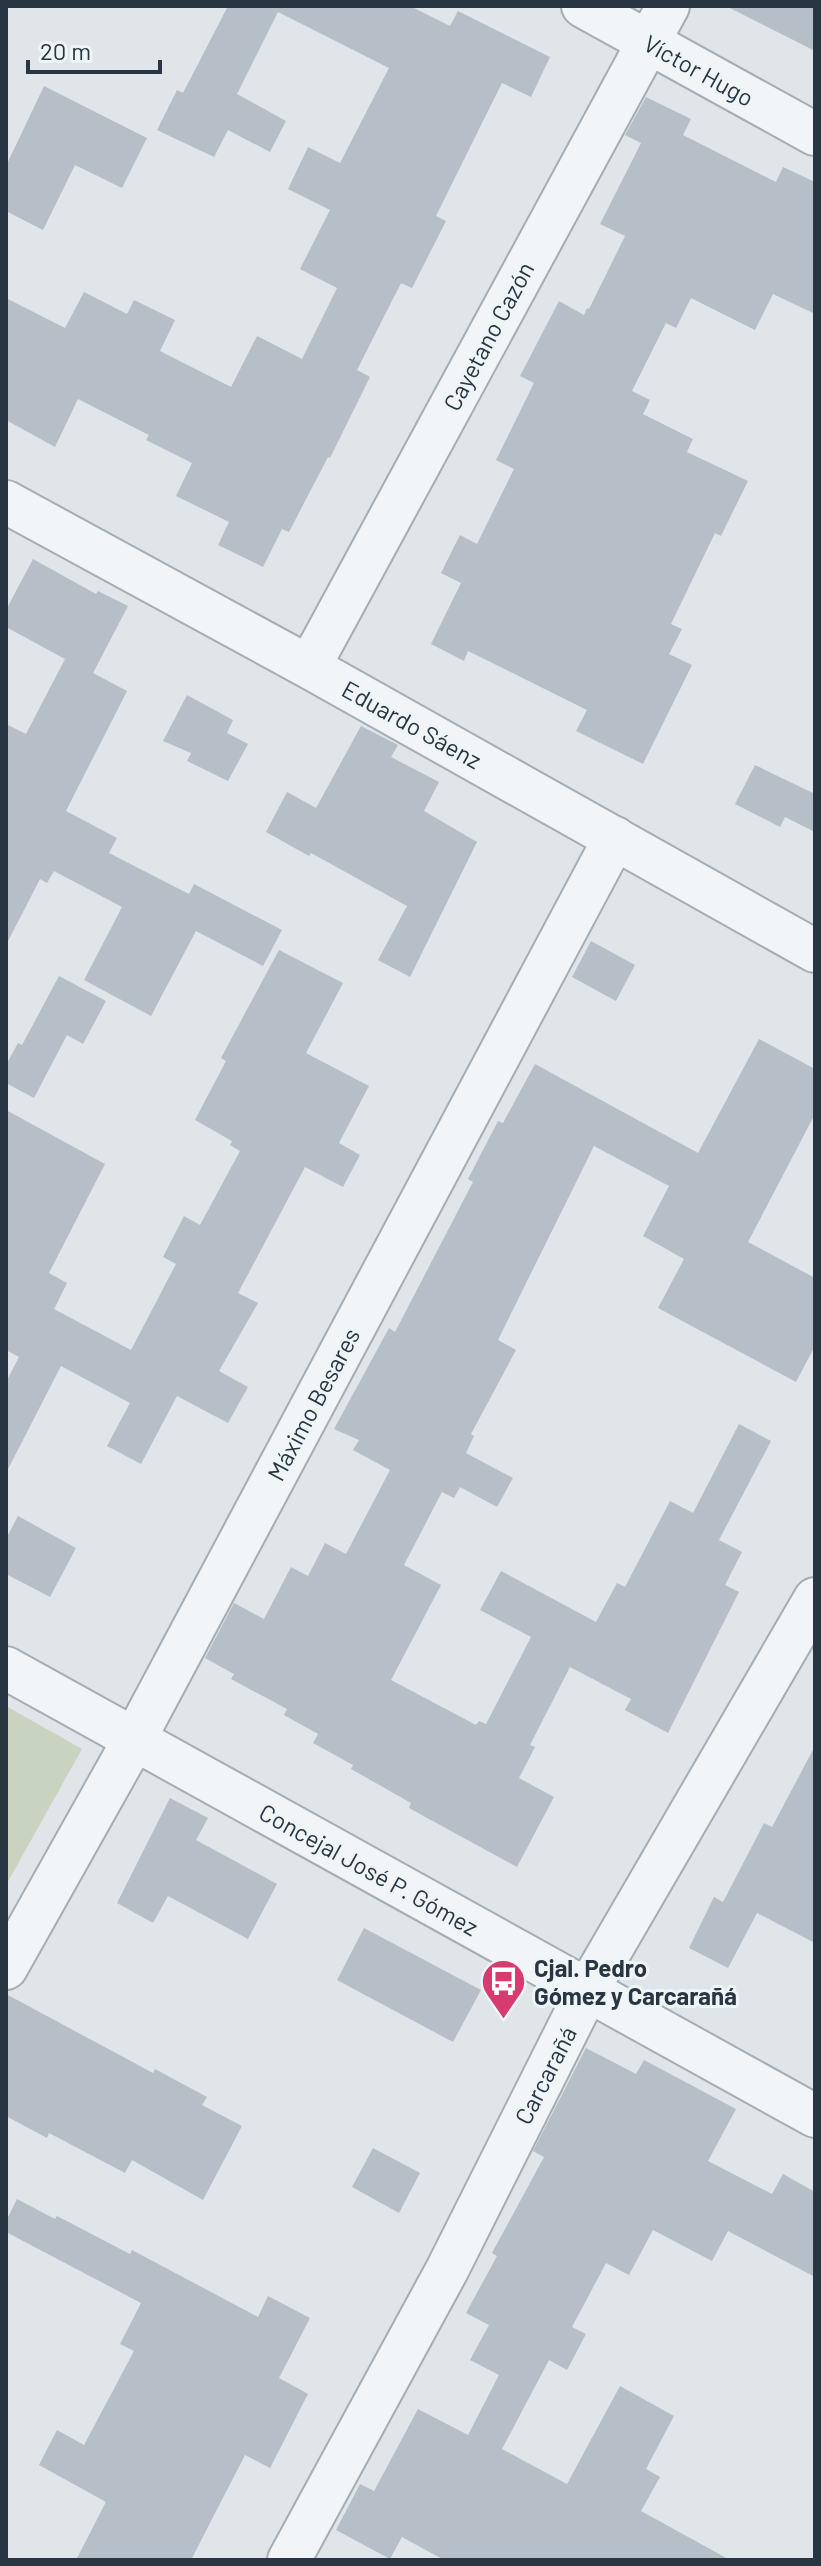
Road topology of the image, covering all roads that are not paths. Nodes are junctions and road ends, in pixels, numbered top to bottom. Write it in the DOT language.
graph roads {
  1 [pos="583,6"];
  2 [pos="668,6"];
  3 [pos="648,41"];
  4 [pos="815,134"];
  5 [pos="10,513"];
  6 [pos="309,667"];
  7 [pos="615,838"];
  8 [pos="815,951"];
  9 [pos="815,1599"];
  10 [pos="6,1668"];
  11 [pos="134,1740"];
  12 [pos="6,1968"];
  13 [pos="588,1989"];
  14 [pos="815,2116"];
  15 [pos="289,2560"];
  1 -- 3 [label="street, Víctor Hugo"];
  2 -- 3 [label="street, Cayetano Cazón"];
  3 -- 4 [label="street, Víctor Hugo"];
  3 -- 6 [label="street, Cayetano Cazón"];
  5 -- 6 [label="street, Eduardo Sáenz"];
  6 -- 7 [label="street, Eduardo Sáenz"];
  7 -- 8 [label="street, Eduardo Sáenz"];
  7 -- 11 [label="street, Máximo Besares"];
  9 -- 13 [label="street, Carcarañá"];
  10 -- 11 [label="street, Concejal José P. Gómez"];
  11 -- 12 [label="street, Máximo Besares"];
  11 -- 13 [label="street, Concejal José P. Gómez"];
  13 -- 14 [label="street, Concejal José P. Gómez"];
  13 -- 15 [label="street, Carcarañá"];
}
